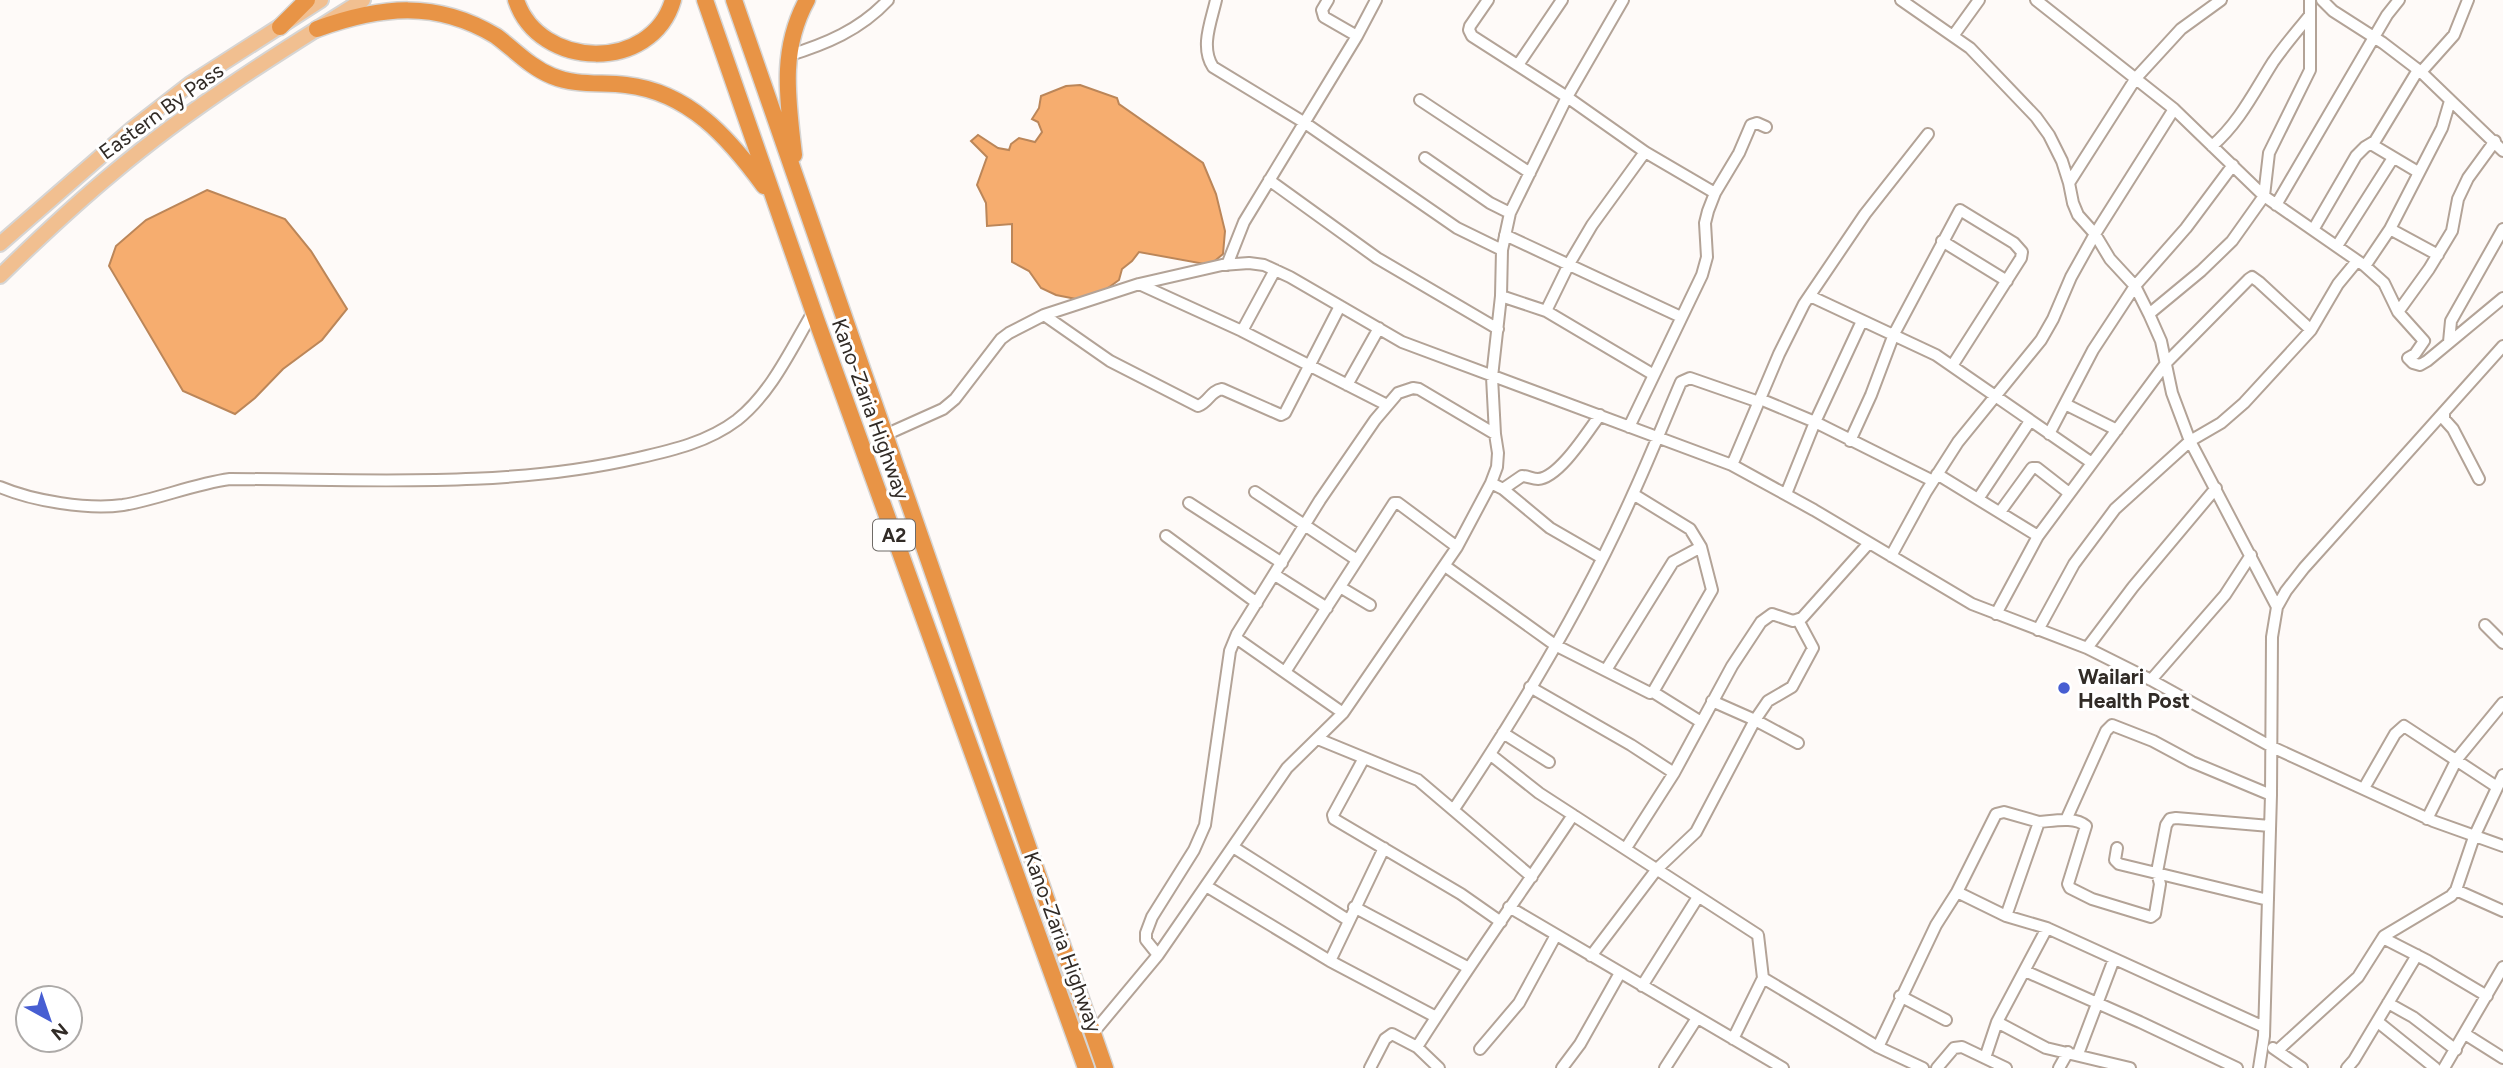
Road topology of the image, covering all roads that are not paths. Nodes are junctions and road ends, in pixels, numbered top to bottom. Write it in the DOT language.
graph roads {
  1 [pos="307,0"];
  2 [pos="321,0"];
  3 [pos="363,0"];
  4 [pos="516,0"];
  5 [pos="673,0"];
  6 [pos="705,0"];
  7 [pos="734,0"];
  8 [pos="807,0"];
  9 [pos="888,0"];
  10 [pos="1216,0"];
  11 [pos="1328,0"];
  12 [pos="1376,0"];
  13 [pos="1488,0"];
  14 [pos="1562,0"];
  15 [pos="1623,0"];
  16 [pos="1901,0"];
  17 [pos="1979,0"];
  18 [pos="2036,0"];
  19 [pos="2221,0"];
  20 [pos="2310,0"];
  21 [pos="2322,0"];
  22 [pos="2399,0"];
  23 [pos="2468,0"];
  24 [pos="2310,15"];
  25 [pos="279,27"];
  26 [pos="317,29"];
  27 [pos="1357,36"];
  28 [pos="1953,36"];
  29 [pos="2374,38"];
  30 [pos="787,56"];
  31 [pos="1518,65"];
  32 [pos="2420,71"];
  33 [pos="2136,78"];
  34 [pos="1567,97"];
  35 [pos="1420,100"];
  36 [pos="2450,101"];
  37 [pos="2174,109"];
  38 [pos="1305,123"];
  39 [pos="1766,127"];
  40 [pos="1928,134"];
  41 [pos="2495,141"];
  42 [pos="2371,144"];
  43 [pos="2213,146"];
  44 [pos="2503,151"];
  45 [pos="1645,152"];
  46 [pos="1425,158"];
  47 [pos="2393,158"];
  48 [pos="2233,165"];
  49 [pos="2418,172"];
  50 [pos="1530,173"];
  51 [pos="1269,180"];
  52 [pos="2069,183"];
  53 [pos="797,186"];
  54 [pos="1715,193"];
  55 [pos="2264,196"];
  56 [pos="774,198"];
  57 [pos="2276,205"];
  58 [pos="1510,213"];
  59 [pos="2390,229"];
  60 [pos="2503,229"];
  61 [pos="2313,230"];
  62 [pos="2095,233"];
  63 [pos="1505,235"];
  64 [pos="1942,241"];
  65 [pos="0,244"];
  66 [pos="2337,246"];
  67 [pos="1503,250"];
  68 [pos="2438,255"];
  69 [pos="2361,263"];
  70 [pos="1569,264"];
  71 [pos="1227,265"];
  72 [pos="1275,270"];
  73 [pos="0,276"];
  74 [pos="2007,281"];
  75 [pos="1139,284"];
  76 [pos="2135,286"];
  77 [pos="1501,296"];
  78 [pos="1810,296"];
  79 [pos="2503,298"];
  80 [pos="1340,306"];
  81 [pos="1546,311"];
  82 [pos="813,312"];
  83 [pos="2398,312"];
  84 [pos="2148,314"];
  85 [pos="1044,315"];
  86 [pos="1681,317"];
  87 [pos="1862,321"];
  88 [pos="1379,328"];
  89 [pos="1498,329"];
  90 [pos="2311,330"];
  91 [pos="1242,331"];
  92 [pos="1894,334"];
  93 [pos="2449,342"];
  94 [pos="2503,346"];
  95 [pos="2167,362"];
  96 [pos="1309,366"];
  97 [pos="1952,366"];
  98 [pos="1654,375"];
  99 [pos="1492,377"];
  100 [pos="1347,385"];
  101 [pos="1994,396"];
  102 [pos="1759,400"];
  103 [pos="2065,404"];
  104 [pos="1387,405"];
  105 [pos="2444,412"];
  106 [pos="1600,415"];
  107 [pos="2030,421"];
  108 [pos="1815,422"];
  109 [pos="1629,426"];
  110 [pos="2117,430"];
  111 [pos="1494,434"];
  112 [pos="2049,434"];
  113 [pos="885,435"];
  114 [pos="1657,437"];
  115 [pos="1850,441"];
  116 [pos="2190,441"];
  117 [pos="2092,463"];
  118 [pos="1732,464"];
  119 [pos="1935,477"];
  120 [pos="2479,479"];
  121 [pos="1491,483"];
  122 [pos="0,487"];
  123 [pos="2216,488"];
  124 [pos="1503,489"];
  125 [pos="1255,492"];
  126 [pos="2069,492"];
  127 [pos="1633,494"];
  128 [pos="1786,494"];
  129 [pos="1978,499"];
  130 [pos="1189,503"];
  131 [pos="2000,512"];
  132 [pos="1306,524"];
  133 [pos="1167,536"];
  134 [pos="2038,536"];
  135 [pos="1869,542"];
  136 [pos="1457,547"];
  137 [pos="1701,547"];
  138 [pos="2251,555"];
  139 [pos="1891,556"];
  140 [pos="1602,558"];
  141 [pos="1357,559"];
  142 [pos="1282,563"];
  143 [pos="1444,566"];
  144 [pos="1275,575"];
  145 [pos="1340,587"];
  146 [pos="1257,603"];
  147 [pos="1370,605"];
  148 [pos="2277,607"];
  149 [pos="1327,608"];
  150 [pos="1996,614"];
  151 [pos="1798,620"];
  152 [pos="2485,625"];
  153 [pos="2038,630"];
  154 [pos="1236,638"];
  155 [pos="2503,643"];
  156 [pos="1555,645"];
  157 [pos="2087,648"];
  158 [pos="1606,670"];
  159 [pos="1285,672"];
  160 [pos="2151,680"];
  161 [pos="1530,687"];
  162 [pos="1653,692"];
  163 [pos="1712,701"];
  164 [pos="2503,704"];
  165 [pos="1343,713"];
  166 [pos="2492,715"];
  167 [pos="1755,720"];
  168 [pos="2503,721"];
  169 [pos="1701,723"];
  170 [pos="1503,733"];
  171 [pos="1318,739"];
  172 [pos="1798,743"];
  173 [pos="2272,747"];
  174 [pos="1491,755"];
  175 [pos="1364,758"];
  176 [pos="2457,759"];
  177 [pos="1549,762"];
  178 [pos="1674,773"];
  179 [pos="2503,775"];
  180 [pos="2497,787"];
  181 [pos="2364,788"];
  182 [pos="2271,795"];
  183 [pos="1454,809"];
  184 [pos="1573,815"];
  185 [pos="2427,819"];
  186 [pos="2066,820"];
  187 [pos="2039,822"];
  188 [pos="2270,826"];
  189 [pos="2474,837"];
  190 [pos="2503,846"];
  191 [pos="1233,847"];
  192 [pos="1384,848"];
  193 [pos="1626,848"];
  194 [pos="2116,848"];
  195 [pos="1657,869"];
  196 [pos="2157,872"];
  197 [pos="1532,877"];
  198 [pos="1206,886"];
  199 [pos="2456,890"];
  200 [pos="1957,891"];
  201 [pos="1698,897"];
  202 [pos="2268,900"];
  203 [pos="1354,907"];
  204 [pos="1509,907"];
  205 [pos="2503,911"];
  206 [pos="2006,916"];
  207 [pos="1348,920"];
  208 [pos="1501,922"];
  209 [pos="2047,928"];
  210 [pos="1556,935"];
  211 [pos="2383,938"];
  212 [pos="1158,955"];
  213 [pos="2417,955"];
  214 [pos="1591,956"];
  215 [pos="2114,958"];
  216 [pos="1330,961"];
  217 [pos="1467,967"];
  218 [pos="2502,970"];
  219 [pos="2025,971"];
  220 [pos="1620,973"];
  221 [pos="1763,978"];
  222 [pos="1642,986"];
  223 [pos="1900,996"];
  224 [pos="2487,996"];
  225 [pos="2096,1003"];
  226 [pos="2388,1003"];
  227 [pos="1436,1017"];
  228 [pos="1697,1018"];
  229 [pos="1946,1020"];
  230 [pos="1997,1022"];
  231 [pos="2378,1022"];
  232 [pos="2264,1027"];
  233 [pos="1093,1033"];
  234 [pos="2465,1034"];
  235 [pos="1733,1039"];
  236 [pos="2264,1044"];
  237 [pos="1417,1047"];
  238 [pos="1878,1047"];
  239 [pos="1480,1049"];
  240 [pos="2278,1049"];
  241 [pos="2456,1050"];
  242 [pos="2073,1053"];
  243 [pos="1985,1058"];
  244 [pos="2503,1059"];
  245 [pos="2351,1064"];
  246 [pos="1086,1068"];
  247 [pos="1105,1068"];
  248 [pos="1370,1068"];
  249 [pos="1439,1068"];
  250 [pos="1562,1068"];
  251 [pos="1665,1068"];
  252 [pos="1783,1068"];
  253 [pos="1923,1068"];
  254 [pos="1937,1068"];
  255 [pos="2006,1068"];
  256 [pos="2059,1068"];
  257 [pos="2130,1068"];
  258 [pos="2236,1068"];
  259 [pos="2259,1068"];
  260 [pos="2302,1068"];
  261 [pos="2365,1068"];
  262 [pos="2435,1068"];
  263 [pos="2444,1068"];
  1 -- 25 [label="highway"];
  2 -- 25 [label="main road, Eastern By Pass"];
  3 -- 26 [label="main road, Eastern By Pass"];
  4 -- 5 [label="highway"];
  6 -- 56 [label="highway, Kano-Zaria Highway / A2"];
  7 -- 53 [label="highway, Kano-Zaria Highway / A2"];
  8 -- 30 [label="highway"];
  9 -- 30 [label="street"];
  10 -- 38 [label="street"];
  11 -- 27 [label="street"];
  12 -- 27 [label="street"];
  13 -- 31 [label="street"];
  14 -- 31 [label="street"];
  15 -- 34 [label="street"];
  16 -- 28 [label="street"];
  17 -- 28 [label="street"];
  18 -- 33 [label="street"];
  19 -- 33 [label="street"];
  20 -- 24 [label="street"];
  21 -- 29 [label="street"];
  22 -- 29 [label="street"];
  23 -- 32 [label="street"];
  24 -- 43 [label="street"];
  24 -- 55 [label="street"];
  25 -- 65 [label="main road, Eastern By Pass"];
  26 -- 56 [label="highway"];
  26 -- 73 [label="main road, Eastern By Pass"];
  27 -- 38 [label="street"];
  28 -- 52 [label="street"];
  29 -- 32 [label="street"];
  29 -- 57 [label="street"];
  30 -- 53 [label="highway"];
  31 -- 34 [label="street"];
  32 -- 36 [label="street"];
  32 -- 42 [label="street"];
  33 -- 37 [label="street"];
  33 -- 52 [label="street"];
  34 -- 45 [label="street"];
  34 -- 50 [label="street"];
  35 -- 50 [label="street"];
  36 -- 41 [label="street"];
  36 -- 49 [label="street"];
  37 -- 43 [label="street"];
  37 -- 62 [label="street"];
  38 -- 51 [label="street"];
  38 -- 67 [label="street"];
  39 -- 54 [label="street"];
  40 -- 78 [label="street"];
  41 -- 44 [label="street"];
  41 -- 68 [label="street"];
  42 -- 47 [label="street"];
  42 -- 61 [label="street"];
  43 -- 48 [label="street"];
  45 -- 54 [label="street"];
  45 -- 70 [label="street"];
  46 -- 58 [label="street"];
  47 -- 49 [label="street"];
  47 -- 66 [label="street"];
  48 -- 55 [label="street"];
  48 -- 76 [label="street"];
  49 -- 59 [label="street"];
  50 -- 58 [label="street"];
  51 -- 71 [label="street"];
  51 -- 89 [label="street"];
  52 -- 62 [label="street"];
  53 -- 113 [label="highway, Kano-Zaria Highway / A2"];
  54 -- 86 [label="street"];
  55 -- 57 [label="street"];
  55 -- 84 [label="street"];
  56 -- 82 [label="highway, Kano-Zaria Highway / A2"];
  57 -- 61 [label="street"];
  58 -- 63 [label="street"];
  59 -- 68 [label="street"];
  59 -- 69 [label="street"];
  60 -- 93 [label="street"];
  61 -- 66 [label="street"];
  62 -- 76 [label="street"];
  62 -- 101 [label="street"];
  63 -- 67 [label="street"];
  63 -- 70 [label="street"];
  64 -- 74 [label="street"];
  64 -- 74 [label="street"];
  64 -- 92 [label="street"];
  66 -- 69 [label="street"];
  67 -- 77 [label="street"];
  68 -- 83 [label="street"];
  69 -- 83 [label="street"];
  69 -- 90 [label="street"];
  70 -- 81 [label="street"];
  70 -- 86 [label="street"];
  71 -- 72 [label="street"];
  71 -- 75 [label="street"];
  72 -- 80 [label="street"];
  72 -- 91 [label="street"];
  74 -- 97 [label="street"];
  75 -- 85 [label="street"];
  75 -- 91 [label="street"];
  76 -- 84 [label="street"];
  76 -- 103 [label="street"];
  77 -- 81 [label="street"];
  77 -- 89 [label="street"];
  78 -- 87 [label="street"];
  78 -- 102 [label="street"];
  79 -- 93 [label="street"];
  80 -- 88 [label="street"];
  80 -- 96 [label="street"];
  81 -- 98 [label="street"];
  82 -- 122 [label="street"];
  82 -- 246 [label="highway, Kano-Zaria Highway / A2"];
  83 -- 93 [label="street"];
  84 -- 95 [label="street"];
  85 -- 96 [label="street"];
  85 -- 113 [label="street"];
  86 -- 98 [label="street"];
  87 -- 92 [label="street"];
  87 -- 108 [label="street"];
  88 -- 99 [label="street"];
  88 -- 100 [label="street"];
  89 -- 99 [label="street"];
  90 -- 95 [label="street"];
  90 -- 116 [label="street"];
  91 -- 96 [label="street"];
  92 -- 97 [label="street"];
  92 -- 115 [label="street"];
  94 -- 105 [label="street"];
  95 -- 110 [label="street"];
  95 -- 116 [label="street"];
  96 -- 100 [label="street"];
  97 -- 101 [label="street"];
  98 -- 109 [label="street"];
  99 -- 106 [label="street"];
  99 -- 111 [label="street"];
  100 -- 104 [label="street"];
  101 -- 107 [label="street"];
  101 -- 119 [label="street"];
  102 -- 108 [label="street"];
  102 -- 114 [label="street"];
  102 -- 118 [label="street"];
  103 -- 110 [label="street"];
  103 -- 112 [label="street"];
  104 -- 111 [label="street"];
  104 -- 132 [label="street"];
  105 -- 120 [label="street"];
  105 -- 148 [label="street"];
  106 -- 109 [label="street"];
  106 -- 124 [label="street"];
  107 -- 112 [label="street"];
  107 -- 129 [label="street"];
  108 -- 115 [label="street"];
  108 -- 128 [label="street"];
  109 -- 114 [label="street"];
  110 -- 117 [label="street"];
  111 -- 121 [label="street"];
  112 -- 117 [label="street"];
  113 -- 233 [label="highway, Kano-Zaria Highway / A2"];
  114 -- 118 [label="street"];
  114 -- 127 [label="street"];
  115 -- 119 [label="street"];
  116 -- 123 [label="street"];
  116 -- 153 [label="street"];
  117 -- 126 [label="street"];
  118 -- 128 [label="street"];
  119 -- 129 [label="street"];
  119 -- 139 [label="street"];
  121 -- 124 [label="street"];
  121 -- 136 [label="street"];
  123 -- 138 [label="street"];
  123 -- 157 [label="street"];
  124 -- 140 [label="street"];
  125 -- 132 [label="street"];
  126 -- 131 [label="street"];
  126 -- 134 [label="street"];
  127 -- 137 [label="street"];
  127 -- 140 [label="street"];
  128 -- 135 [label="street"];
  129 -- 131 [label="street"];
  130 -- 142 [label="street"];
  131 -- 134 [label="street"];
  132 -- 141 [label="street"];
  132 -- 142 [label="street"];
  133 -- 146 [label="street"];
  134 -- 150 [label="street"];
  135 -- 139 [label="street"];
  135 -- 151 [label="street"];
  136 -- 141 [label="street"];
  136 -- 143 [label="street"];
  137 -- 158 [label="street"];
  137 -- 162 [label="street"];
  138 -- 148 [label="street"];
  138 -- 160 [label="street"];
  139 -- 150 [label="street"];
  140 -- 156 [label="street"];
  141 -- 145 [label="street"];
  142 -- 144 [label="street"];
  143 -- 156 [label="street"];
  143 -- 165 [label="street"];
  144 -- 146 [label="street"];
  144 -- 149 [label="street"];
  145 -- 147 [label="street"];
  145 -- 149 [label="street"];
  146 -- 154 [label="street"];
  148 -- 173 [label="street"];
  149 -- 159 [label="street"];
  150 -- 153 [label="street"];
  151 -- 163 [label="street"];
  151 -- 167 [label="street"];
  152 -- 155 [label="street"];
  153 -- 157 [label="street"];
  154 -- 159 [label="street"];
  154 -- 212 [label="street"];
  156 -- 158 [label="street"];
  156 -- 161 [label="street"];
  157 -- 160 [label="street"];
  158 -- 162 [label="street"];
  159 -- 165 [label="street"];
  160 -- 173 [label="street"];
  161 -- 170 [label="street"];
  161 -- 178 [label="street"];
  162 -- 169 [label="street"];
  163 -- 167 [label="street"];
  163 -- 169 [label="street"];
  164 -- 166 [label="street"];
  165 -- 171 [label="street"];
  166 -- 168 [label="street"];
  166 -- 176 [label="street"];
  167 -- 172 [label="street"];
  167 -- 195 [label="street"];
  169 -- 178 [label="street"];
  170 -- 174 [label="street"];
  170 -- 177 [label="street"];
  171 -- 175 [label="street"];
  171 -- 191 [label="street"];
  173 -- 181 [label="street"];
  173 -- 182 [label="street"];
  174 -- 183 [label="street"];
  174 -- 184 [label="street"];
  175 -- 183 [label="street"];
  175 -- 192 [label="street"];
  176 -- 180 [label="street"];
  176 -- 181 [label="street"];
  176 -- 185 [label="street"];
  178 -- 193 [label="street"];
  179 -- 180 [label="street"];
  180 -- 189 [label="street"];
  181 -- 185 [label="street"];
  182 -- 186 [label="street"];
  182 -- 188 [label="street"];
  183 -- 197 [label="street"];
  184 -- 193 [label="street"];
  184 -- 197 [label="street"];
  185 -- 189 [label="street"];
  186 -- 187 [label="street"];
  186 -- 196 [label="street"];
  187 -- 200 [label="street"];
  187 -- 206 [label="street"];
  188 -- 196 [label="street"];
  188 -- 202 [label="street"];
  189 -- 190 [label="street"];
  189 -- 199 [label="street"];
  191 -- 198 [label="street"];
  191 -- 207 [label="street"];
  192 -- 203 [label="street"];
  192 -- 208 [label="street"];
  193 -- 195 [label="street"];
  194 -- 196 [label="street"];
  195 -- 201 [label="street"];
  195 -- 214 [label="street"];
  196 -- 202 [label="street"];
  197 -- 204 [label="street"];
  198 -- 212 [label="street"];
  198 -- 216 [label="street"];
  199 -- 205 [label="street"];
  199 -- 211 [label="street"];
  200 -- 206 [label="street"];
  200 -- 223 [label="street"];
  201 -- 221 [label="street"];
  201 -- 222 [label="street"];
  202 -- 232 [label="street"];
  203 -- 207 [label="street"];
  203 -- 217 [label="street"];
  204 -- 208 [label="street"];
  204 -- 210 [label="street"];
  206 -- 209 [label="street"];
  207 -- 216 [label="street"];
  208 -- 217 [label="street"];
  209 -- 215 [label="street"];
  209 -- 219 [label="street"];
  210 -- 214 [label="street"];
  210 -- 239 [label="street"];
  211 -- 213 [label="street"];
  211 -- 240 [label="street"];
  212 -- 233 [label="street"];
  213 -- 224 [label="street"];
  213 -- 226 [label="street"];
  214 -- 220 [label="street"];
  215 -- 225 [label="street"];
  215 -- 232 [label="street"];
  216 -- 227 [label="street"];
  217 -- 227 [label="street"];
  218 -- 224 [label="street"];
  219 -- 225 [label="street"];
  219 -- 230 [label="street"];
  220 -- 222 [label="street"];
  220 -- 250 [label="street"];
  221 -- 235 [label="street"];
  221 -- 238 [label="street"];
  222 -- 228 [label="street"];
  223 -- 229 [label="street"];
  223 -- 238 [label="street"];
  224 -- 234 [label="street"];
  225 -- 242 [label="street"];
  225 -- 258 [label="street"];
  226 -- 231 [label="street"];
  226 -- 241 [label="street"];
  227 -- 237 [label="street"];
  228 -- 235 [label="street"];
  228 -- 251 [label="street"];
  230 -- 242 [label="street"];
  230 -- 243 [label="street"];
  231 -- 245 [label="street"];
  231 -- 262 [label="street"];
  232 -- 236 [label="street"];
  233 -- 247 [label="highway, Kano-Zaria Highway / A2"];
  234 -- 241 [label="street"];
  234 -- 244 [label="street"];
  235 -- 252 [label="street"];
  236 -- 240 [label="street"];
  236 -- 259 [label="street"];
  237 -- 248 [label="street"];
  237 -- 249 [label="street"];
  238 -- 253 [label="street"];
  240 -- 260 [label="street"];
  241 -- 263 [label="street"];
  242 -- 256 [label="street"];
  242 -- 257 [label="street"];
  243 -- 254 [label="street"];
  243 -- 255 [label="street"];
  245 -- 261 [label="street"];
}
